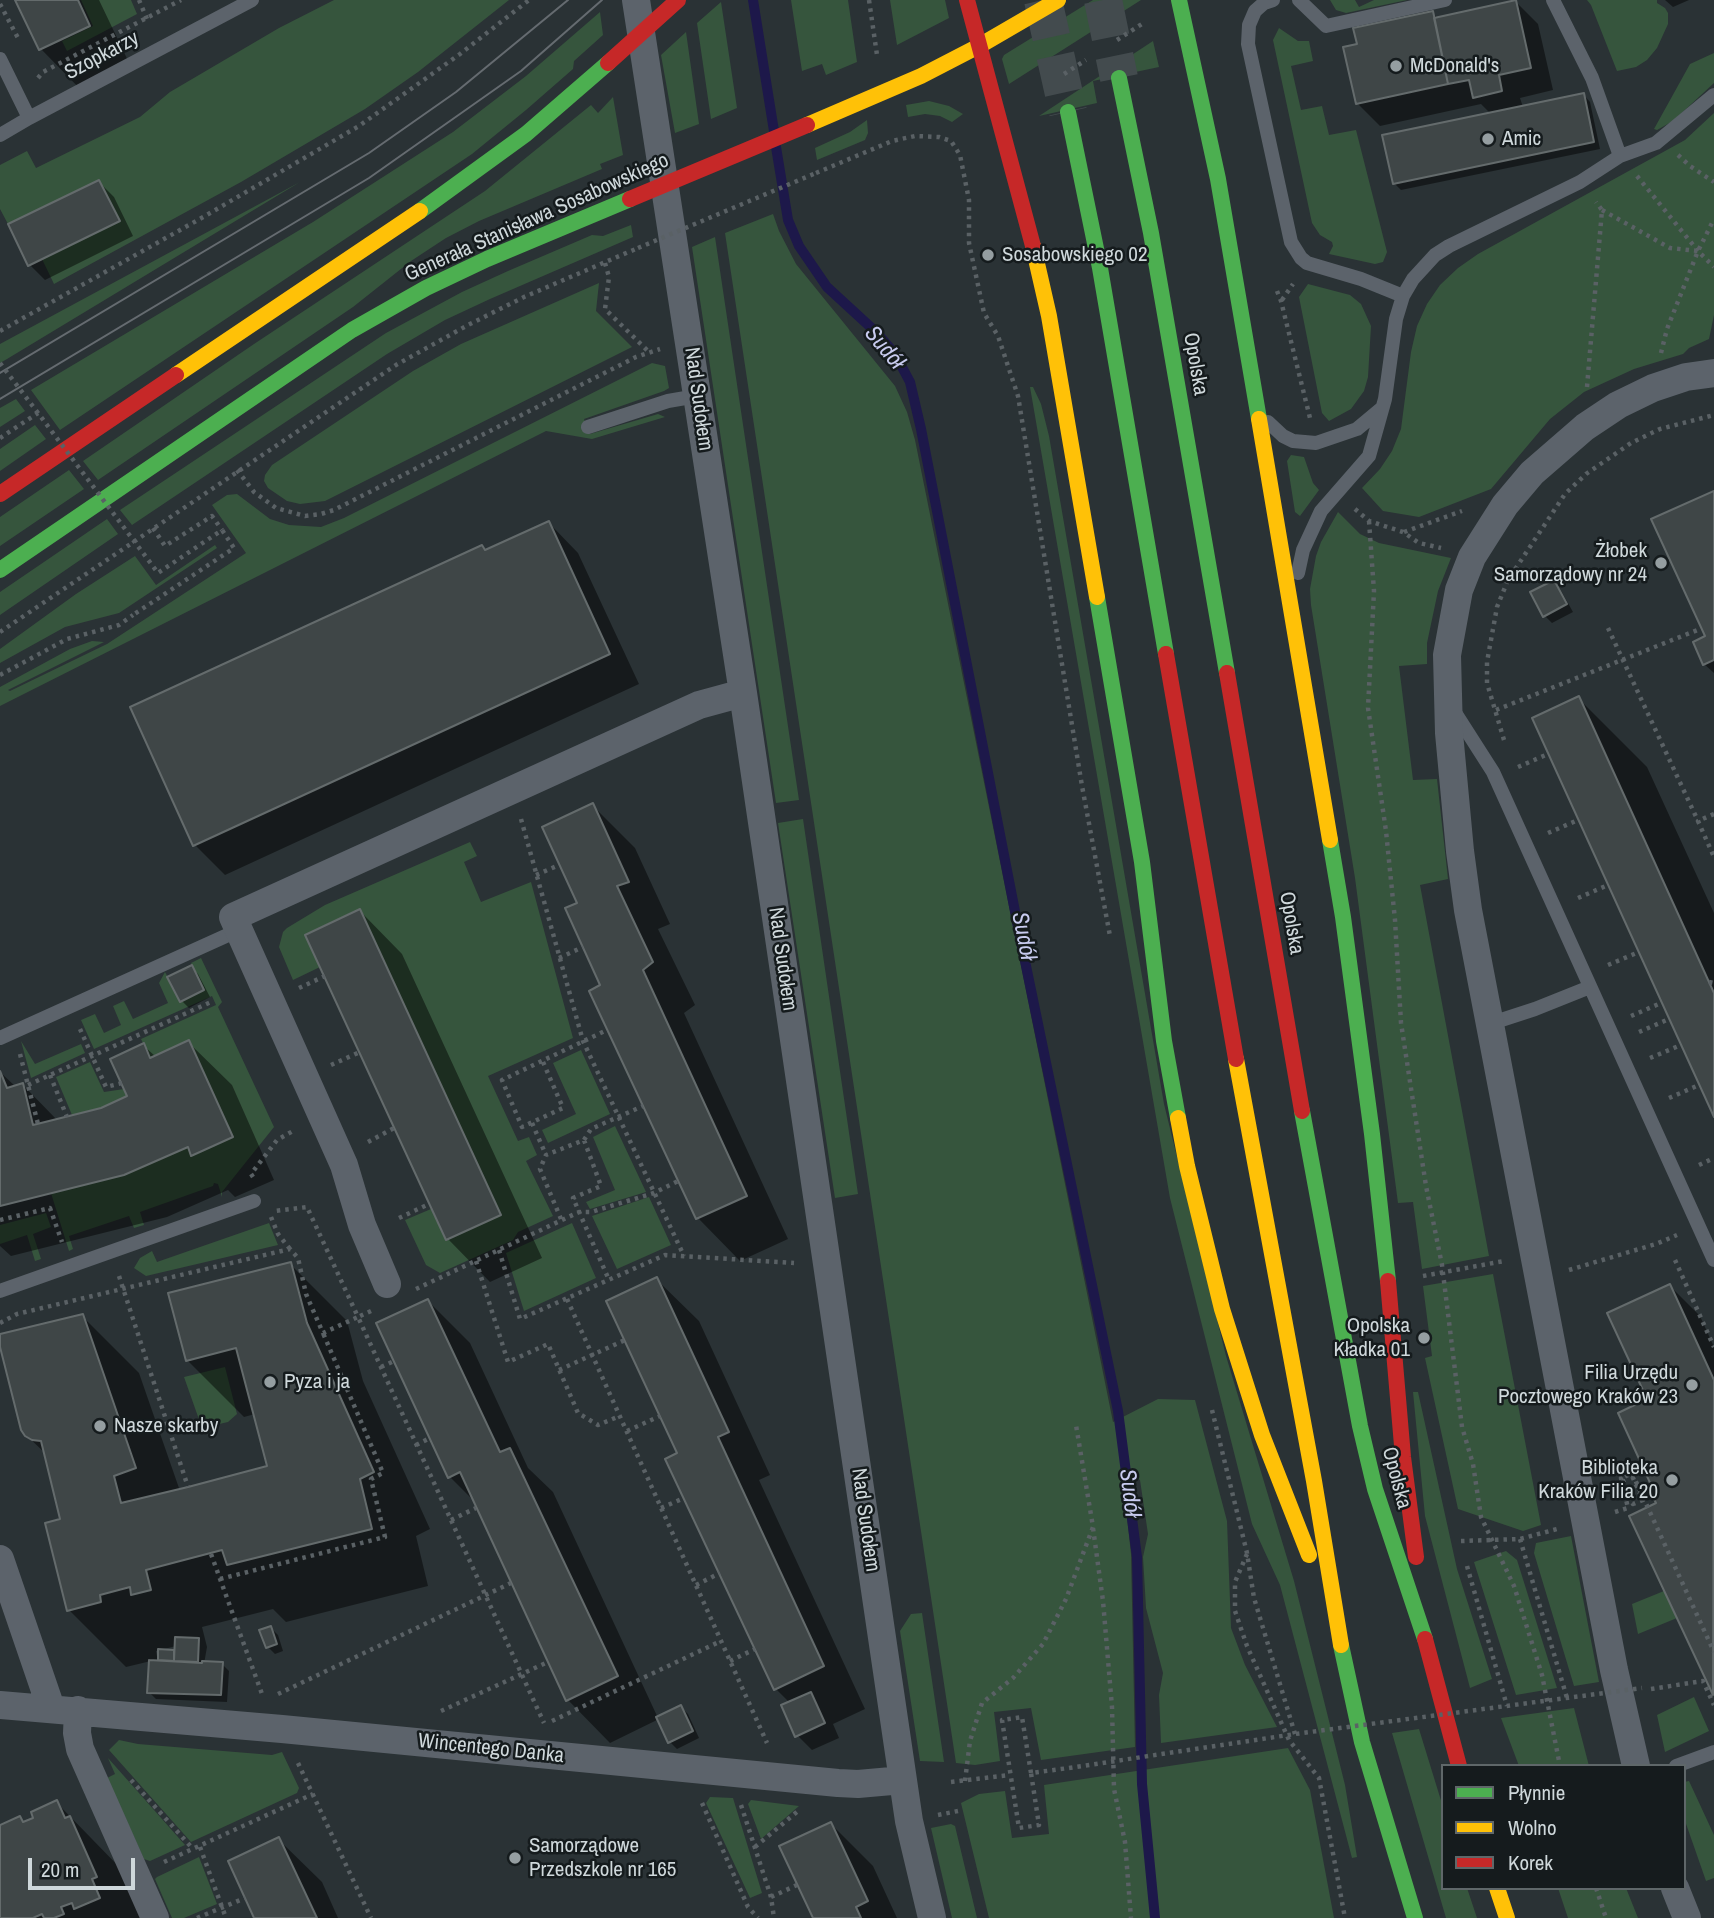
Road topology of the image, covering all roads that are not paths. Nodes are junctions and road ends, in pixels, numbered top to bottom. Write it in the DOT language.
graph roads {
  1 [pos="636,0"];
  2 [pos="678,0"];
  3 [pos="967,0"];
  4 [pos="1058,0"];
  5 [pos="1180,0"];
  6 [pos="1273,0"];
  7 [pos="1299,0"];
  8 [pos="1444,0"];
  9 [pos="1553,0"];
  10 [pos="249,1"];
  11 [pos="979,46"];
  12 [pos="0,59"];
  13 [pos="1119,78"];
  14 [pos="1714,95"];
  15 [pos="1068,112"];
  16 [pos="29,118"];
  17 [pos="0,135"];
  18 [pos="1620,156"];
  19 [pos="1403,296"];
  20 [pos="1714,373"];
  21 [pos="697,396"];
  22 [pos="1382,408"];
  23 [pos="1258,410"];
  24 [pos="588,427"];
  25 [pos="0,494"];
  26 [pos="0,570"];
  27 [pos="1295,624"];
  28 [pos="743,693"];
  29 [pos="1447,700"];
  30 [pos="239,930"];
  31 [pos="1590,987"];
  32 [pos="1489,1024"];
  33 [pos="0,1038"];
  34 [pos="254,1201"];
  35 [pos="1714,1260"];
  36 [pos="0,1291"];
  37 [pos="390,1292"];
  38 [pos="0,1559"];
  39 [pos="1335,1619"];
  40 [pos="1427,1646"];
  41 [pos="0,1705"];
  42 [pos="65,1709"];
  43 [pos="1714,1752"];
  44 [pos="1458,1764"];
  45 [pos="1636,1764"];
  46 [pos="1681,1764"];
  47 [pos="903,1780"];
  48 [pos="1498,1890"];
  49 [pos="1676,1890"];
  50 [pos="155,1918"];
  51 [pos="932,1918"];
  52 [pos="1415,1918"];
  53 [pos="1507,1918"];
  54 [pos="1687,1918"];
  1 -- 21 [label="street, Nad Sudołem"];
  2 -- 25 [label="main road, bridge"];
  3 -- 11 [label="main road"];
  4 -- 11 [label="main road, Generała Stanisława Sosabowskiego"];
  5 -- 23 [label="main road, Opolska"];
  6 -- 19 [label="lane"];
  7 -- 8 [label="lane"];
  9 -- 18 [label="lane"];
  10 -- 16 [label="lane, Szopkarzy"];
  11 -- 26 [label="main road, Generała Stanisława Sosabowskiego, bridge"];
  11 -- 39 [label="main road"];
  12 -- 16 [label="lane"];
  13 -- 40 [label="main road, Opolska"];
  14 -- 18 [label="lane"];
  15 -- 39 [label="main road"];
  16 -- 17 [label="lane, Szopkarzy"];
  18 -- 19 [label="lane"];
  19 -- 22 [label="lane"];
  20 -- 29 [label="street"];
  21 -- 24 [label="lane"];
  21 -- 28 [label="street, Nad Sudołem"];
  22 -- 23 [label="lane"];
  22 -- 27 [label="lane"];
  23 -- 27 [label="main road, Opolska"];
  27 -- 40 [label="main road, Opolska"];
  28 -- 30 [label="street"];
  28 -- 47 [label="street, Nad Sudołem"];
  29 -- 31 [label="lane"];
  29 -- 32 [label="street"];
  30 -- 33 [label="lane"];
  30 -- 37 [label="street"];
  31 -- 32 [label="lane"];
  31 -- 35 [label="lane"];
  32 -- 45 [label="street"];
  34 -- 36 [label="lane"];
  38 -- 42 [label="street"];
  39 -- 52 [label="main road"];
  40 -- 44 [label="main road, Opolska"];
  41 -- 42 [label="street, Wincentego Danka"];
  42 -- 47 [label="street, Wincentego Danka"];
  42 -- 50 [label="street"];
  43 -- 46 [label="lane"];
  47 -- 51 [label="street, Nad Sudołem"];
  48 -- 53 [label="main road"];
  49 -- 54 [label="street"];
}
